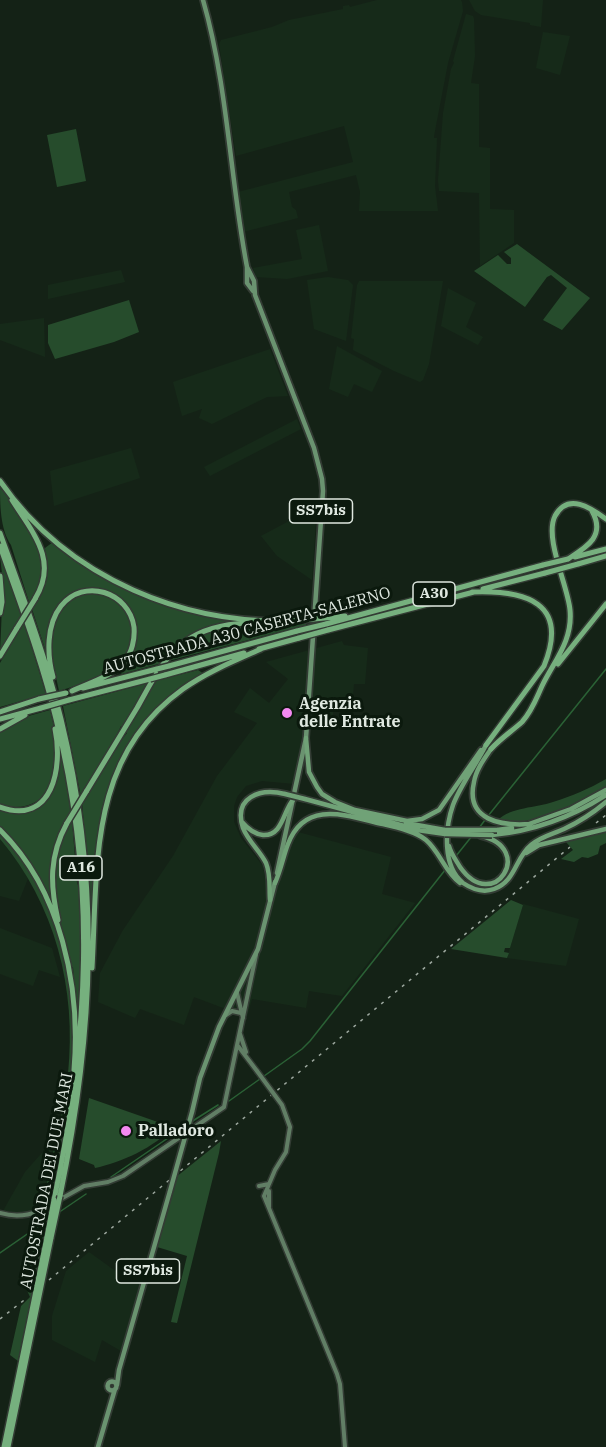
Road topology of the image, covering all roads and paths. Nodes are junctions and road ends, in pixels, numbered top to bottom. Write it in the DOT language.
graph roads {
  1 [pos="203,0"];
  2 [pos="2,483"];
  3 [pos="589,507"];
  4 [pos="606,519"];
  5 [pos="0,533"];
  6 [pos="0,546"];
  7 [pos="606,549"];
  8 [pos="606,556"];
  9 [pos="568,559"];
  10 [pos="0,576"];
  11 [pos="472,592"];
  12 [pos="606,604"];
  13 [pos="0,613"];
  14 [pos="267,622"];
  15 [pos="326,624"];
  16 [pos="32,634"];
  17 [pos="261,649"];
  18 [pos="0,656"];
  19 [pos="556,661"];
  20 [pos="549,675"];
  21 [pos="534,681"];
  22 [pos="69,692"];
  23 [pos="39,708"];
  24 [pos="0,712"];
  25 [pos="0,719"];
  26 [pos="0,729"];
  27 [pos="306,738"];
  28 [pos="488,747"];
  29 [pos="71,767"];
  30 [pos="606,790"];
  31 [pos="606,795"];
  32 [pos="293,800"];
  33 [pos="606,802"];
  34 [pos="0,807"];
  35 [pos="339,808"];
  36 [pos="355,810"];
  37 [pos="386,817"];
  38 [pos="242,822"];
  39 [pos="530,824"];
  40 [pos="385,825"];
  41 [pos="606,829"];
  42 [pos="0,830"];
  43 [pos="418,830"];
  44 [pos="446,834"];
  45 [pos="490,836"];
  46 [pos="452,858"];
  47 [pos="521,859"];
  48 [pos="455,876"];
  49 [pos="275,883"];
  50 [pos="270,900"];
  51 [pos="258,949"];
  52 [pos="65,952"];
  53 [pos="241,983"];
  54 [pos="250,986"];
  55 [pos="237,992"];
  56 [pos="241,1013"];
  57 [pos="225,1016"];
  58 [pos="243,1020"];
  59 [pos="87,1023"];
  60 [pos="240,1033"];
  61 [pos="237,1045"];
  62 [pos="248,1058"];
  63 [pos="234,1061"];
  64 [pos="269,1184"];
  65 [pos="259,1186"];
  66 [pos="57,1198"];
  67 [pos="269,1210"];
  68 [pos="0,1213"];
  69 [pos="119,1370"];
  70 [pos="113,1387"];
  71 [pos="6,1447"];
  72 [pos="98,1447"];
  73 [pos="345,1447"];
  1 -- 27 [label="main road, SS7bis"];
  2 -- 14 [label="highway"];
  2 -- 18 [label="highway, bridge"];
  3 -- 4 [label="highway"];
  3 -- 9 [label="highway"];
  3 -- 19 [label="highway"];
  5 -- 29 [label="highway, AUTOSTRADA DEI DUE MARI / A16"];
  6 -- 16 [label="highway, AUTOSTRADA DEI DUE MARI / A16"];
  7 -- 9 [label="highway, AUTOSTRADA A30 CASERTA-SALERNO / A30"];
  8 -- 11 [label="highway, AUTOSTRADA A30 CASERTA-SALERNO / A30, bridge"];
  9 -- 15 [label="highway, AUTOSTRADA A30 CASERTA-SALERNO / A30, bridge"];
  10 -- 13 [label="highway"];
  11 -- 15 [label="highway, AUTOSTRADA A30 CASERTA-SALERNO / A30"];
  11 -- 21 [label="highway"];
  12 -- 20 [label="highway"];
  14 -- 15 [label="highway, bridge"];
  14 -- 52 [label="highway, bridge"];
  15 -- 17 [label="highway, AUTOSTRADA A30 CASERTA-SALERNO / A30, bridge"];
  15 -- 22 [label="highway, AUTOSTRADA A30 CASERTA-SALERNO / A30, bridge"];
  16 -- 34 [label="highway"];
  16 -- 66 [label="highway, AUTOSTRADA DEI DUE MARI / A16"];
  17 -- 23 [label="highway, AUTOSTRADA A30 CASERTA-SALERNO / A30, bridge"];
  17 -- 59 [label="highway"];
  19 -- 20 [label="highway"];
  19 -- 21 [label="highway"];
  20 -- 28 [label="highway"];
  21 -- 28 [label="highway"];
  22 -- 24 [label="highway, AUTOSTRADA A30 CASERTA-SALERNO / A30, bridge"];
  22 -- 29 [label="highway"];
  23 -- 25 [label="highway, AUTOSTRADA A30 CASERTA-SALERNO / A30"];
  23 -- 26 [label="highway"];
  27 -- 32 [label="main road, SS7bis"];
  27 -- 36 [label="highway, SS7bis"];
  28 -- 37 [label="highway"];
  28 -- 39 [label="highway"];
  28 -- 44 [label="highway"];
  29 -- 59 [label="highway, AUTOSTRADA DEI DUE MARI / A16"];
  30 -- 39 [label="highway, SS7bis"];
  31 -- 45 [label="highway, SS7bis"];
  32 -- 38 [label="highway, SS7bis"];
  32 -- 49 [label="main road, SS7bis"];
  33 -- 47 [label="highway"];
  35 -- 36 [label="highway, SS7bis"];
  35 -- 38 [label="highway, SS7bis, bridge"];
  35 -- 43 [label="highway, SS7bis"];
  36 -- 37 [label="highway, SS7bis"];
  37 -- 44 [label="highway, SS7bis"];
  38 -- 50 [label="highway, SS7bis"];
  39 -- 44 [label="highway, SS7bis, bridge"];
  40 -- 43 [label="highway, SS7bis"];
  40 -- 48 [label="highway"];
  40 -- 49 [label="highway, SS7bis"];
  41 -- 47 [label="highway"];
  42 -- 52 [label="highway"];
  43 -- 44 [label="highway, SS7bis"];
  44 -- 45 [label="highway, SS7bis, bridge"];
  44 -- 46 [label="highway"];
  45 -- 46 [label="highway"];
  46 -- 48 [label="highway"];
  47 -- 48 [label="highway"];
  49 -- 50 [label="main road, SS7bis"];
  50 -- 51 [label="main road, SS7bis"];
  51 -- 53 [label="main road, SS7bis"];
  51 -- 54 [label="main road"];
  52 -- 66 [label="highway"];
  53 -- 54 [label="main road"];
  53 -- 55 [label="main road, SS7bis"];
  54 -- 58 [label="main road"];
  55 -- 56 [label="main road"];
  55 -- 57 [label="main road, SS7bis"];
  56 -- 57 [label="main road"];
  56 -- 58 [label="main road"];
  57 -- 69 [label="main road, SS7bis, bridge"];
  58 -- 60 [label="main road"];
  59 -- 66 [label="highway, AUTOSTRADA DEI DUE MARI / A16"];
  60 -- 61 [label="main road"];
  60 -- 62 [label="main road"];
  61 -- 62 [label="main road"];
  61 -- 63 [label="main road"];
  62 -- 63 [label="main road"];
  62 -- 64 [label="main road, bridge"];
  63 -- 68 [label="main road"];
  64 -- 65 [label="main road"];
  64 -- 67 [label="main road"];
  64 -- 67 [label="main road"];
  66 -- 71 [label="highway, AUTOSTRADA DEI DUE MARI / A16, bridge"];
  67 -- 73 [label="main road"];
  69 -- 70 [label="main road, SS7bis"];
  69 -- 70 [label="main road, SS7bis"];
  70 -- 72 [label="main road, SS7bis"];
}
